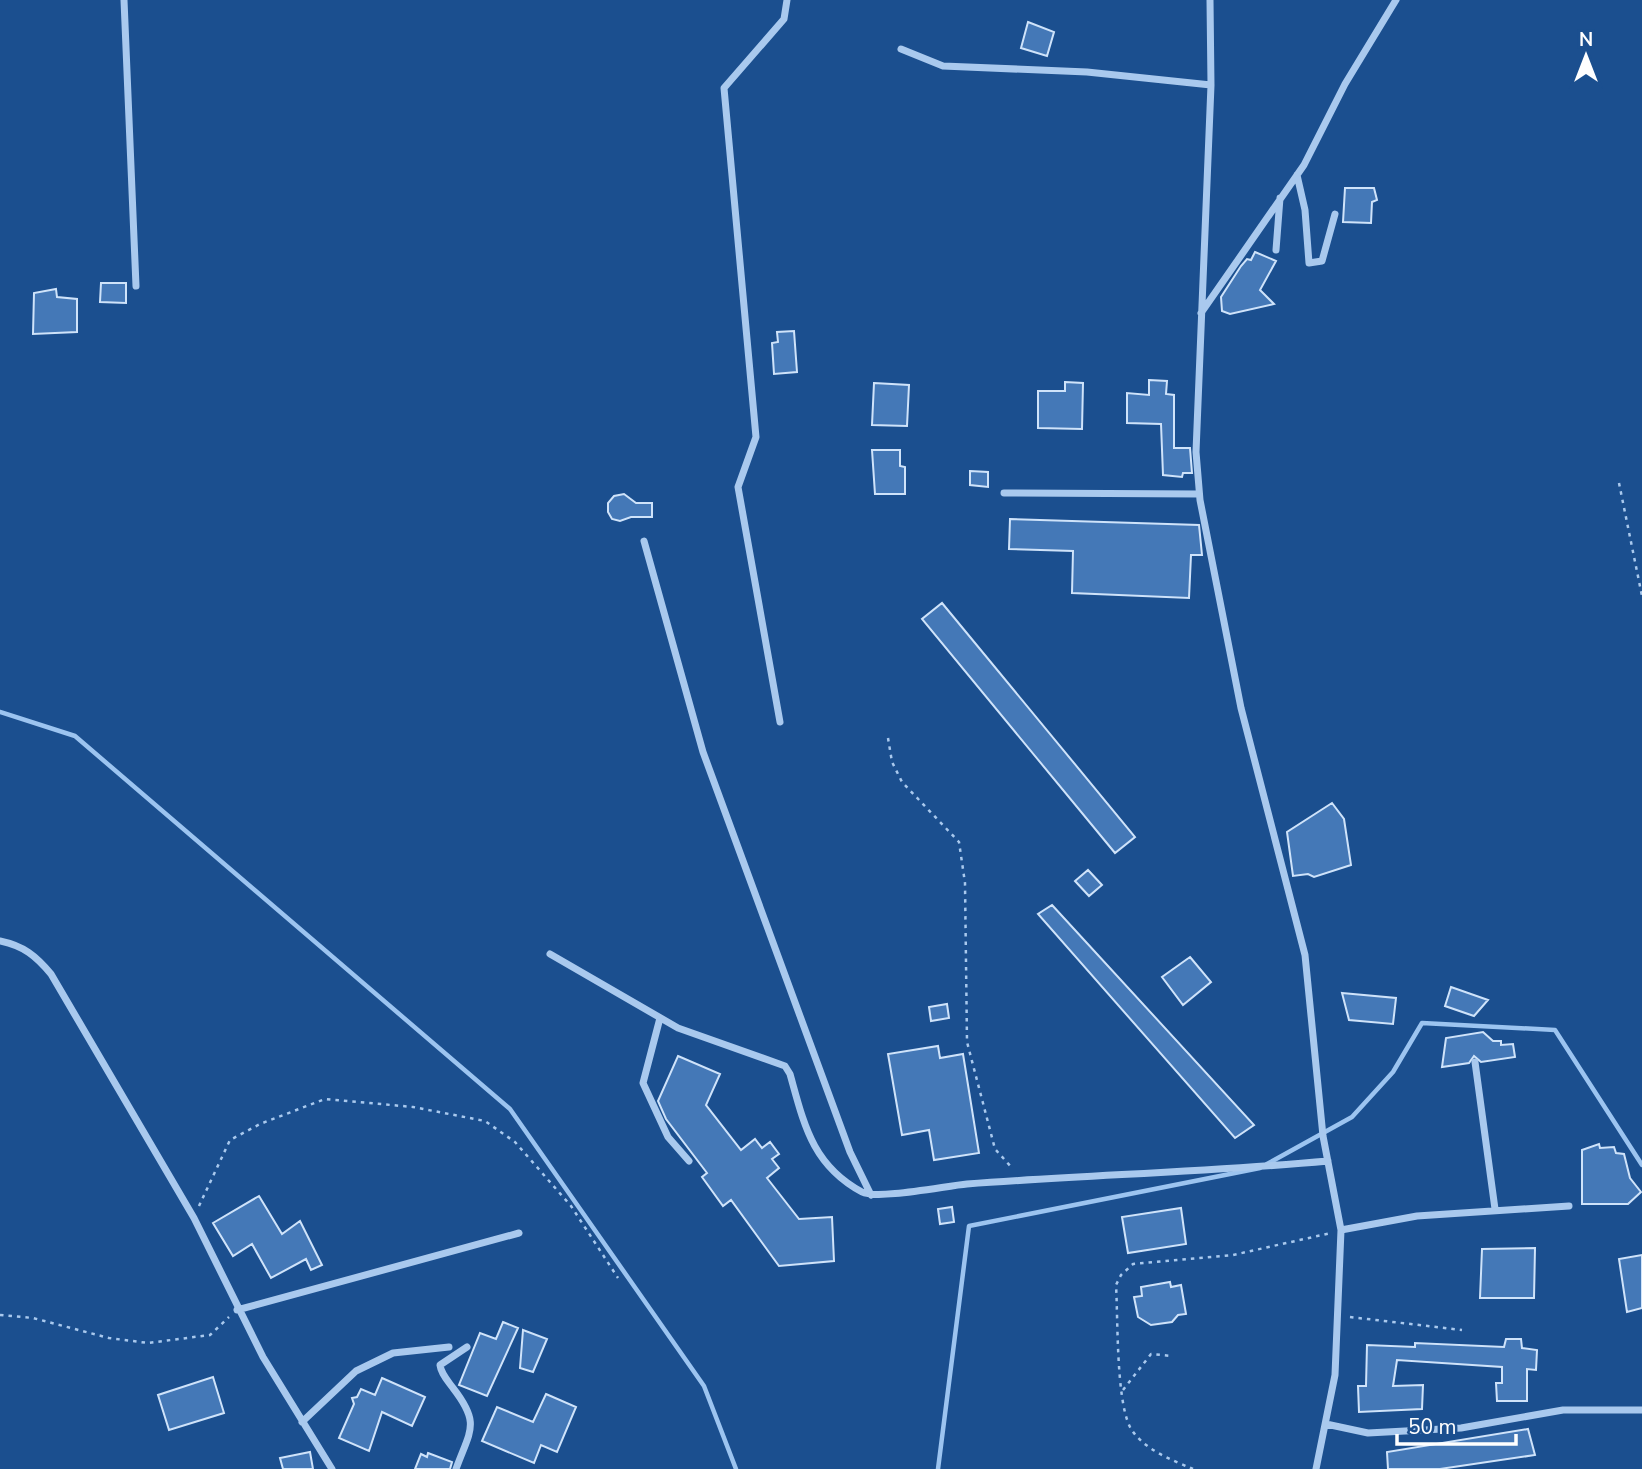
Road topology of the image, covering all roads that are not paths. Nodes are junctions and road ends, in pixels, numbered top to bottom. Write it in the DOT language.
graph roads {
  1 [pos="124,0"];
  2 [pos="787,0"];
  3 [pos="1210,0"];
  4 [pos="1396,0"];
  5 [pos="901,49"];
  6 [pos="1211,85"];
  7 [pos="1297,175"];
  8 [pos="1280,197"];
  9 [pos="1335,214"];
  10 [pos="1276,250"];
  11 [pos="136,286"];
  12 [pos="1200,313"];
  13 [pos="1004,493"];
  14 [pos="1199,495"];
  15 [pos="644,541"];
  16 [pos="780,722"];
  17 [pos="0,940"];
  18 [pos="550,954"];
  19 [pos="660,1018"];
  20 [pos="1475,1062"];
  21 [pos="689,1161"];
  22 [pos="1328,1161"];
  23 [pos="871,1195"];
  24 [pos="1569,1206"];
  25 [pos="1495,1209"];
  26 [pos="1341,1230"];
  27 [pos="519,1233"];
  28 [pos="237,1310"];
  29 [pos="449,1346"];
  30 [pos="467,1347"];
  31 [pos="1642,1410"];
  32 [pos="302,1422"];
  33 [pos="1326,1424"];
  34 [pos="332,1469"];
  35 [pos="456,1469"];
  36 [pos="1316,1469"];
  1 -- 11 [label="street"];
  2 -- 16 [label="street"];
  3 -- 6 [label="street"];
  4 -- 7 [label="street"];
  5 -- 6 [label="street"];
  6 -- 12 [label="street"];
  7 -- 8 [label="street"];
  7 -- 9 [label="street"];
  8 -- 10 [label="street"];
  8 -- 12 [label="street"];
  12 -- 14 [label="street"];
  13 -- 14 [label="street"];
  14 -- 22 [label="street"];
  15 -- 23 [label="street"];
  17 -- 28 [label="street"];
  18 -- 19 [label="street"];
  19 -- 21 [label="street"];
  19 -- 23 [label="street"];
  20 -- 25 [label="street"];
  22 -- 23 [label="street"];
  22 -- 26 [label="street"];
  24 -- 25 [label="street"];
  25 -- 26 [label="street"];
  26 -- 33 [label="street"];
  27 -- 28 [label="street"];
  28 -- 32 [label="street"];
  29 -- 32 [label="street"];
  30 -- 35 [label="street"];
  31 -- 33 [label="street"];
  32 -- 34 [label="street"];
  33 -- 36 [label="street"];
}
